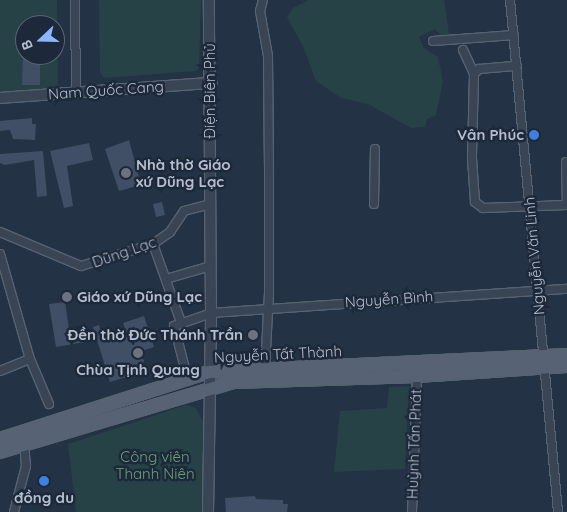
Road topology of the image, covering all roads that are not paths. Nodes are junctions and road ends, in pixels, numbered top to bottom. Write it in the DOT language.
graph roads {
  1 [pos="75,0"];
  2 [pos="209,0"];
  3 [pos="263,0"];
  4 [pos="510,0"];
  5 [pos="514,34"];
  6 [pos="433,41"];
  7 [pos="463,50"];
  8 [pos="517,66"];
  9 [pos="474,74"];
  10 [pos="212,82"];
  11 [pos="76,91"];
  12 [pos="0,98"];
  13 [pos="375,149"];
  14 [pos="566,162"];
  15 [pos="210,204"];
  16 [pos="374,204"];
  17 [pos="567,205"];
  18 [pos="530,207"];
  19 [pos="0,232"];
  20 [pos="153,244"];
  21 [pos="0,254"];
  22 [pos="210,266"];
  23 [pos="166,280"];
  24 [pos="567,288"];
  25 [pos="537,290"];
  26 [pos="268,308"];
  27 [pos="212,313"];
  28 [pos="181,322"];
  29 [pos="567,355"];
  30 [pos="30,359"];
  31 [pos="543,362"];
  32 [pos="567,366"];
  33 [pos="265,369"];
  34 [pos="0,371"];
  35 [pos="209,372"];
  36 [pos="417,376"];
  37 [pos="188,380"];
  38 [pos="208,388"];
  39 [pos="49,404"];
  40 [pos="1,436"];
  41 [pos="24,445"];
  42 [pos="0,452"];
  43 [pos="14,512"];
  44 [pos="208,512"];
  45 [pos="412,512"];
  46 [pos="558,512"];
  1 -- 11 [label="street"];
  2 -- 10 [label="street, Điện Biên Phủ"];
  3 -- 26 [label="street"];
  4 -- 5 [label="street, Nguyễn Văn Linh"];
  5 -- 6 [label="street"];
  5 -- 8 [label="street, Nguyễn Văn Linh"];
  7 -- 9 [label="street"];
  8 -- 9 [label="street"];
  8 -- 18 [label="street, Nguyễn Văn Linh"];
  9 -- 18 [label="street"];
  10 -- 11 [label="street, Nam Quốc Cang"];
  10 -- 15 [label="street, Điện Biên Phủ"];
  11 -- 12 [label="street, Nam Quốc Cang"];
  13 -- 16 [label="street"];
  14 -- 17 [label="street"];
  15 -- 20 [label="street, Dũng Lạc"];
  15 -- 22 [label="street, Điện Biên Phủ"];
  17 -- 18 [label="street"];
  18 -- 25 [label="street, Nguyễn Văn Linh"];
  19 -- 20 [label="street, Dũng Lạc"];
  20 -- 23 [label="street"];
  21 -- 30 [label="street"];
  22 -- 23 [label="street"];
  22 -- 27 [label="street, Điện Biên Phủ"];
  23 -- 28 [label="street"];
  24 -- 25 [label="street, Nguyễn Bình"];
  25 -- 26 [label="street, Nguyễn Bình"];
  25 -- 31 [label="street, Nguyễn Văn Linh"];
  26 -- 27 [label="street, Nguyễn Bình"];
  26 -- 33 [label="street"];
  27 -- 28 [label="street, Nguyễn Bình"];
  27 -- 35 [label="street, Điện Biên Phủ"];
  28 -- 37 [label="street"];
  29 -- 31 [label="main road, Nguyễn Tất Thành"];
  30 -- 34 [label="street"];
  30 -- 39 [label="street"];
  31 -- 32 [label="main road, Nguyễn Tất Thành"];
  31 -- 33 [label="main road, Nguyễn Tất Thành"];
  31 -- 36 [label="main road, Nguyễn Tất Thành"];
  31 -- 46 [label="street, Nguyễn Văn Linh"];
  33 -- 35 [label="main road, Nguyễn Tất Thành"];
  35 -- 37 [label="main road, Nguyễn Tất Thành"];
  35 -- 38 [label="street, Điện Biên Phủ"];
  36 -- 38 [label="main road, Nguyễn Tất Thành"];
  36 -- 45 [label="street, Huỳnh Tấn Phát"];
  37 -- 40 [label="main road, Nguyễn Tất Thành"];
  38 -- 41 [label="main road, Nguyễn Tất Thành"];
  38 -- 44 [label="street, Điện Biên Phủ"];
  41 -- 42 [label="main road, Nguyễn Tất Thành"];
  41 -- 43 [label="street"];
}
